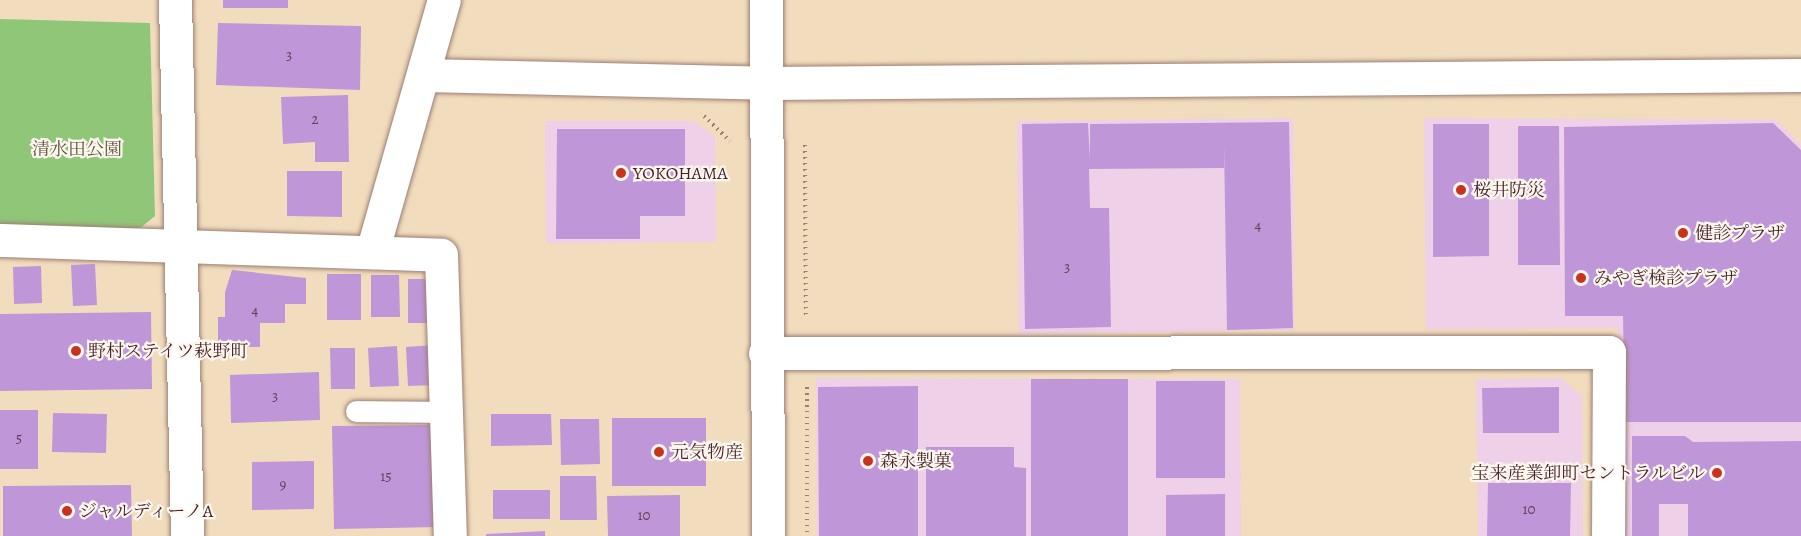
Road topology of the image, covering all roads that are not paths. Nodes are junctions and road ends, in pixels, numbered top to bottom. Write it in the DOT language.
graph roads {
  1 [pos="175,0"];
  2 [pos="444,0"];
  3 [pos="766,0"];
  4 [pos="424,75"];
  5 [pos="1801,75"];
  6 [pos="766,83"];
  7 [pos="0,240"];
  8 [pos="182,249"];
  9 [pos="372,252"];
  10 [pos="765,352"];
  11 [pos="356,411"];
  12 [pos="446,412"];
  13 [pos="187,536"];
  14 [pos="450,536"];
  15 [pos="768,536"];
  16 [pos="1608,536"];
  1 -- 8 [label="street"];
  2 -- 4 [label="street"];
  3 -- 6 [label="street"];
  4 -- 6 [label="street"];
  4 -- 9 [label="street"];
  5 -- 6 [label="street"];
  6 -- 10 [label="street"];
  7 -- 8 [label="street"];
  8 -- 9 [label="street"];
  8 -- 13 [label="street"];
  9 -- 12 [label="street"];
  10 -- 15 [label="street"];
  10 -- 16 [label="street"];
  11 -- 12 [label="lane"];
  12 -- 14 [label="street"];
}
